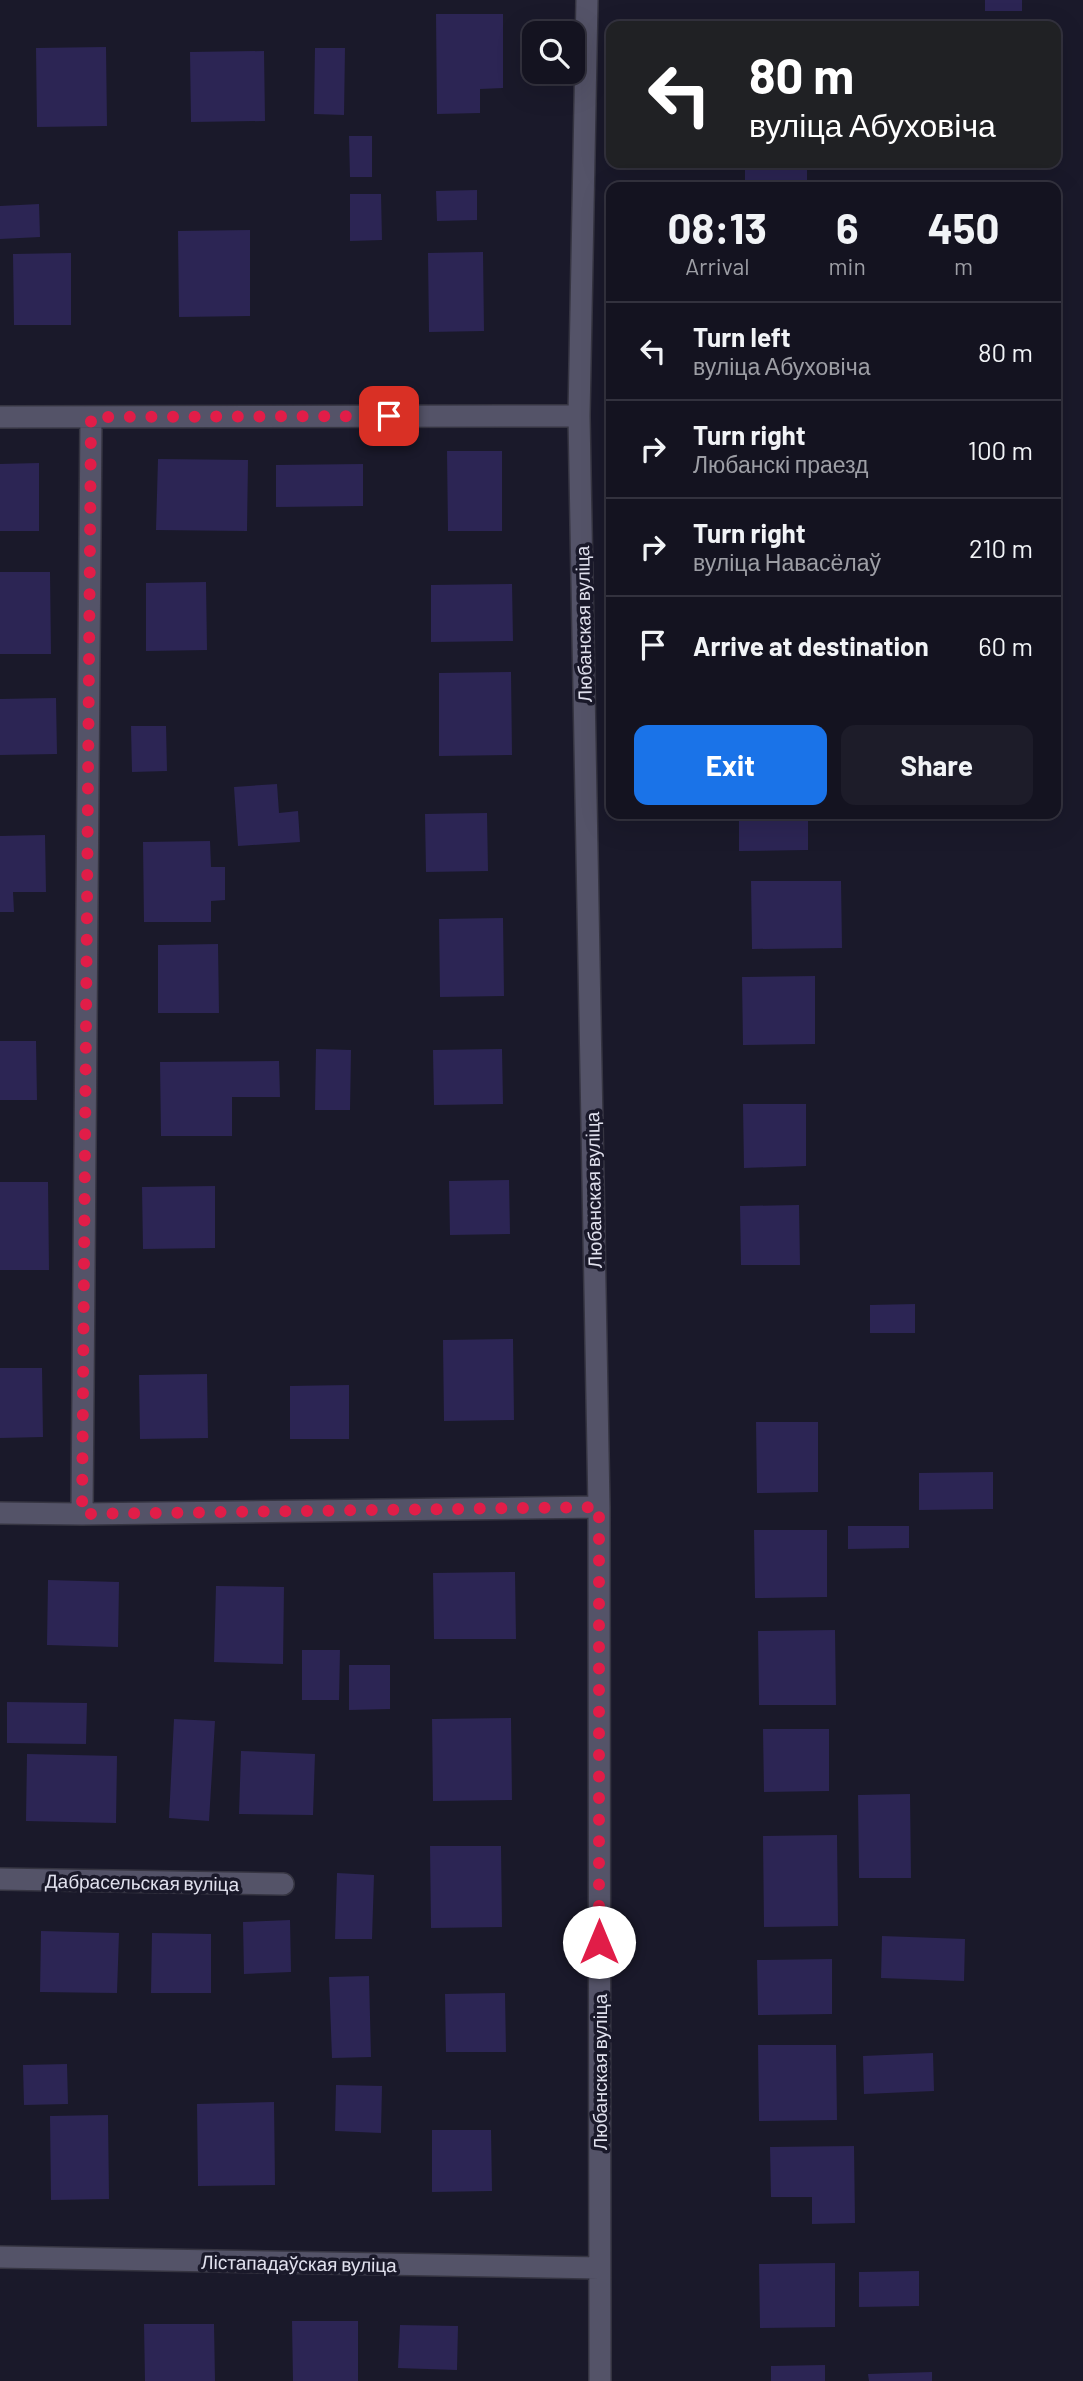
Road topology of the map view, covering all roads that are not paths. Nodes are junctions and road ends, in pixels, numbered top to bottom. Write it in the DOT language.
graph roads {
  1 [pos="587,0"];
  2 [pos="579,416"];
  3 [pos="0,417"];
  4 [pos="91,417"];
  5 [pos="599,1507"];
  6 [pos="0,1513"];
  7 [pos="82,1514"];
  8 [pos="0,1879"];
  9 [pos="284,1884"];
  10 [pos="0,2257"];
  11 [pos="599,2268"];
  12 [pos="600,2381"];
  1 -- 2 [label="street, Любанская вуліца"];
  2 -- 4 [label="street"];
  2 -- 5 [label="street, Любанская вуліца"];
  3 -- 4 [label="street"];
  4 -- 7 [label="street"];
  5 -- 7 [label="street"];
  5 -- 11 [label="street, Любанская вуліца"];
  6 -- 7 [label="street"];
  8 -- 9 [label="street, Дабрасельская вуліца"];
  10 -- 11 [label="street, Лістападаўская вуліца"];
  11 -- 12 [label="street, Любанская вуліца"];
}
